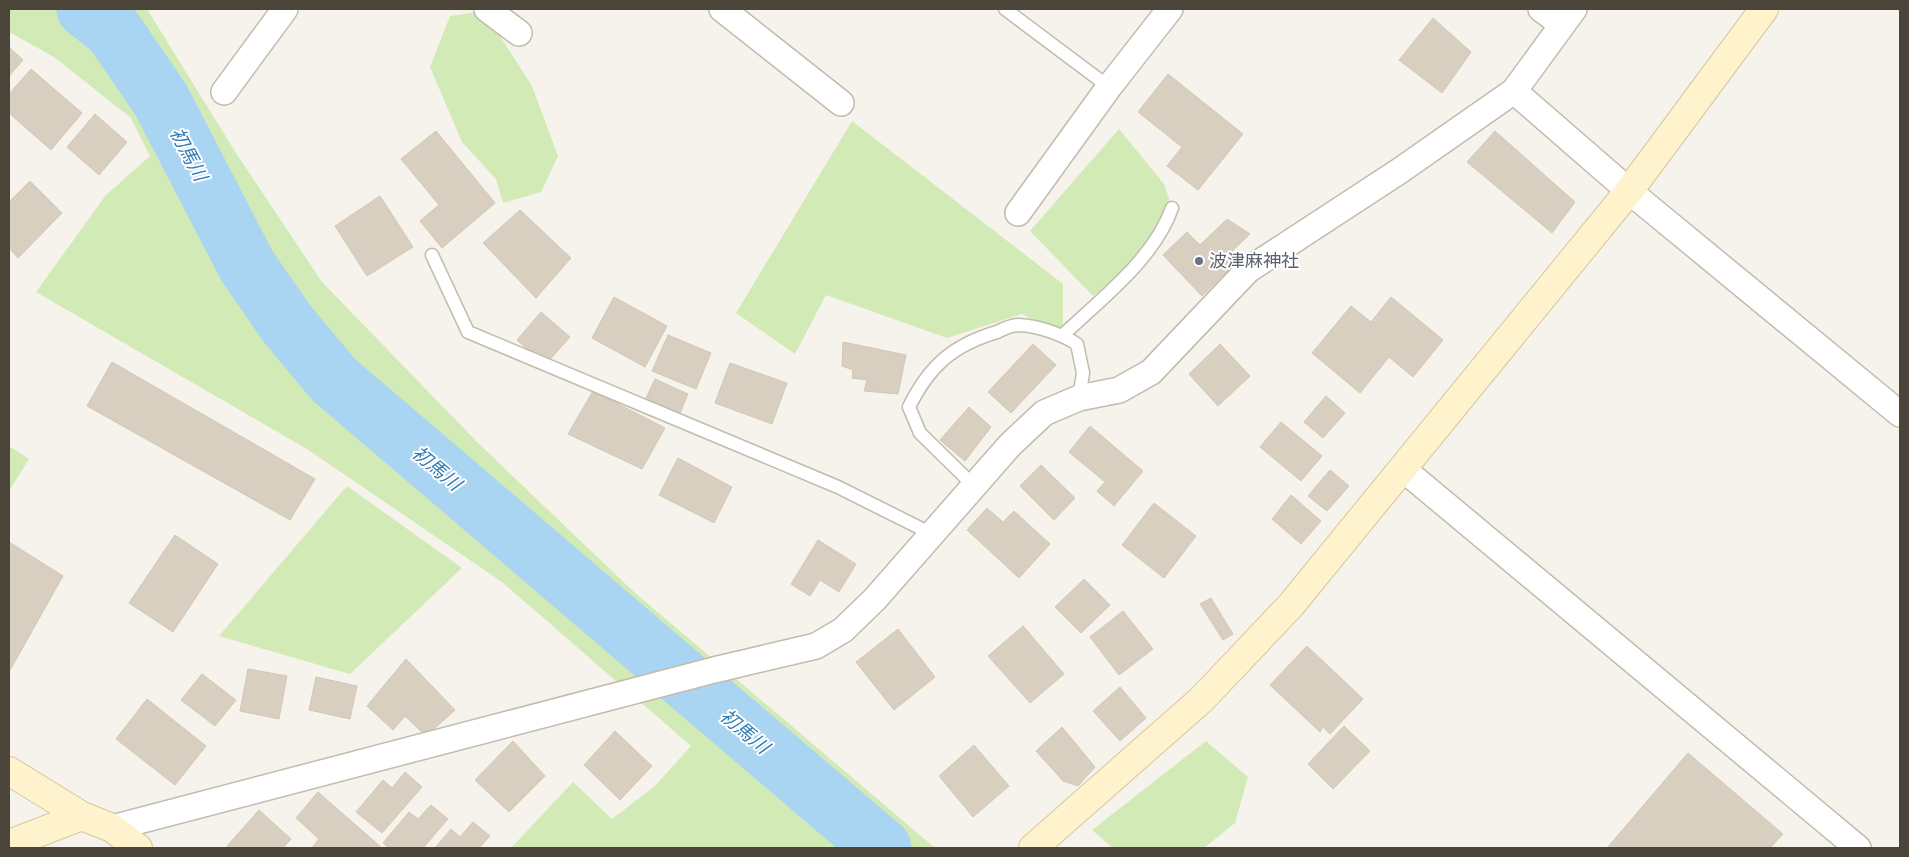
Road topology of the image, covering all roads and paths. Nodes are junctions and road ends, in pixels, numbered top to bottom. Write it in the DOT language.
graph roads {
  1 [pos="285,9"];
  2 [pos="487,9"];
  3 [pos="722,9"];
  4 [pos="1005,9"];
  5 [pos="1170,9"];
  6 [pos="1541,9"];
  7 [pos="1764,9"];
  8 [pos="1568,17"];
  9 [pos="519,32"];
  10 [pos="1108,87"];
  11 [pos="1514,90"];
  12 [pos="224,92"];
  13 [pos="841,103"];
  14 [pos="1628,191"];
  15 [pos="1172,208"];
  16 [pos="1018,213"];
  17 [pos="432,255"];
  18 [pos="1064,335"];
  19 [pos="1079,398"];
  20 [pos="1900,414"];
  21 [pos="1403,469"];
  22 [pos="974,486"];
  23 [pos="932,534"];
  24 [pos="9,771"];
  25 [pos="82,816"];
  26 [pos="112,828"];
  27 [pos="9,844"];
  28 [pos="138,848"];
  29 [pos="1033,848"];
  30 [pos="1858,848"];
  1 -- 12 [label="street"];
  2 -- 9 [label="street"];
  3 -- 13 [label="street"];
  4 -- 10 [label="lane"];
  5 -- 10 [label="street"];
  6 -- 8 [label="street"];
  7 -- 14 [label="street"];
  8 -- 11 [label="street"];
  10 -- 16 [label="street"];
  11 -- 14 [label="street"];
  11 -- 19 [label="street"];
  14 -- 20 [label="street"];
  14 -- 21 [label="street"];
  15 -- 18 [label="lane"];
  17 -- 23 [label="lane"];
  18 -- 19 [label="lane"];
  18 -- 22 [label="lane"];
  19 -- 22 [label="street"];
  21 -- 29 [label="street"];
  21 -- 30 [label="street"];
  22 -- 23 [label="street"];
  23 -- 26 [label="street"];
  24 -- 25 [label="street"];
  25 -- 26 [label="street"];
  25 -- 27 [label="street"];
  26 -- 28 [label="street"];
}
